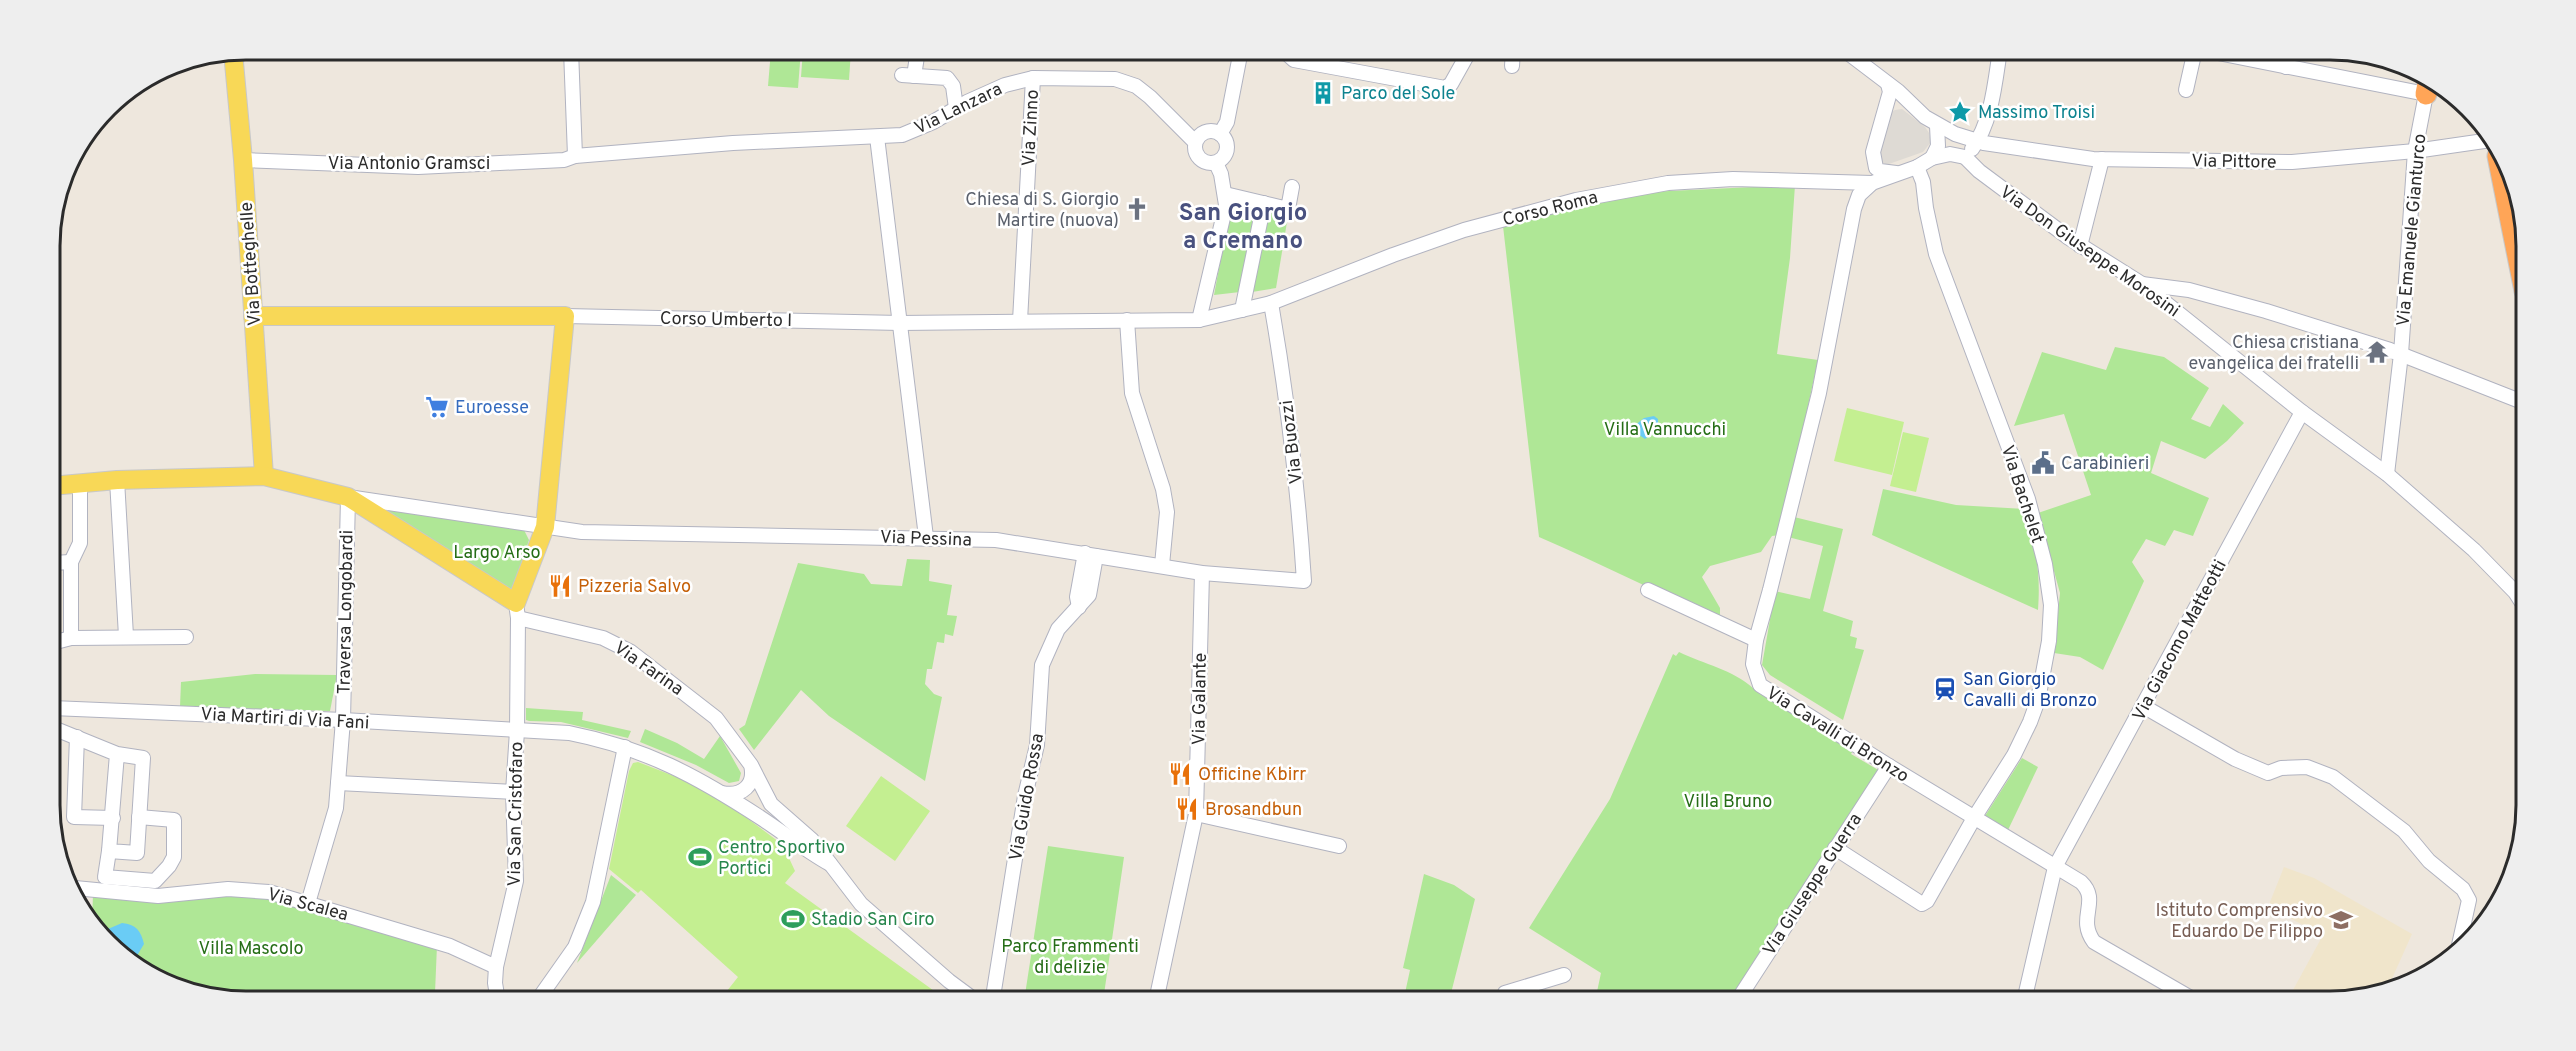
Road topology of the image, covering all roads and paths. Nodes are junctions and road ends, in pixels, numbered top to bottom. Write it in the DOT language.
graph roads {
  1 [pos="572,60"];
  2 [pos="914,60"];
  3 [pos="1239,60"];
  4 [pos="1294,60"];
  5 [pos="1464,60"];
  6 [pos="1512,60"];
  7 [pos="1857,60"];
  8 [pos="1998,60"];
  9 [pos="2193,60"];
  10 [pos="2252,60"];
  11 [pos="2287,60"];
  12 [pos="234,61"];
  13 [pos="1512,66"];
  14 [pos="2286,67"];
  15 [pos="1033,78"];
  16 [pos="2417,82"];
  17 [pos="1888,84"];
  18 [pos="2426,87"];
  19 [pos="2186,90"];
  20 [pos="1912,105"];
  21 [pos="1886,107"];
  22 [pos="956,108"];
  23 [pos="1937,126"];
  24 [pos="1220,134"];
  25 [pos="877,137"];
  26 [pos="2483,141"];
  27 [pos="1195,142"];
  28 [pos="1977,142"];
  29 [pos="2415,151"];
  30 [pos="575,156"];
  31 [pos="1932,158"];
  32 [pos="1965,158"];
  33 [pos="2102,159"];
  34 [pos="243,160"];
  35 [pos="1216,163"];
  36 [pos="1917,167"];
  37 [pos="1896,173"];
  38 [pos="2502,174"];
  39 [pos="1872,183"];
  40 [pos="1292,187"];
  41 [pos="1225,194"];
  42 [pos="1264,203"];
  43 [pos="2080,246"];
  44 [pos="2516,246"];
  45 [pos="2142,284"];
  46 [pos="1271,303"];
  47 [pos="1242,310"];
  48 [pos="253,316"];
  49 [pos="565,316"];
  50 [pos="1127,320"];
  51 [pos="1199,320"];
  52 [pos="1020,321"];
  53 [pos="900,323"];
  54 [pos="2401,354"];
  55 [pos="2516,399"];
  56 [pos="2301,412"];
  57 [pos="2387,474"];
  58 [pos="264,476"];
  59 [pos="117,480"];
  60 [pos="80,483"];
  61 [pos="60,485"];
  62 [pos="348,497"];
  63 [pos="545,527"];
  64 [pos="926,537"];
  65 [pos="1091,555"];
  66 [pos="71,562"];
  67 [pos="60,563"];
  68 [pos="1162,565"];
  69 [pos="1202,573"];
  70 [pos="1304,581"];
  71 [pos="1648,590"];
  72 [pos="2516,594"];
  73 [pos="517,610"];
  74 [pos="126,636"];
  75 [pos="186,637"];
  76 [pos="71,638"];
  77 [pos="1756,640"];
  78 [pos="60,641"];
  79 [pos="2143,706"];
  80 [pos="60,708"];
  81 [pos="343,720"];
  82 [pos="60,731"];
  83 [pos="517,731"];
  84 [pos="77,737"];
  85 [pos="626,747"];
  86 [pos="117,754"];
  87 [pos="751,765"];
  88 [pos="1889,766"];
  89 [pos="338,783"];
  90 [pos="513,792"];
  91 [pos="720,792"];
  92 [pos="1196,814"];
  93 [pos="139,817"];
  94 [pos="113,818"];
  95 [pos="1974,818"];
  96 [pos="1339,846"];
  97 [pos="1835,849"];
  98 [pos="109,851"];
  99 [pos="830,864"];
  100 [pos="2055,867"];
  101 [pos="80,888"];
  102 [pos="308,903"];
  103 [pos="2461,936"];
  104 [pos="496,967"];
  105 [pos="1564,975"];
  106 [pos="496,991"];
  107 [pos="544,991"];
  108 [pos="962,991"];
  109 [pos="994,991"];
  110 [pos="1158,991"];
  111 [pos="1512,991"];
  112 [pos="1743,991"];
  113 [pos="2026,991"];
  114 [pos="2179,991"];
  1 -- 30 [label="street"];
  2 -- 22 [label="street"];
  3 -- 24 [label="street"];
  4 -- 5 [label="street"];
  6 -- 13 [label="street"];
  7 -- 17 [label="street"];
  8 -- 28 [label="street"];
  9 -- 19 [label="street"];
  10 -- 14 [label="street"];
  11 -- 14 [label="street"];
  12 -- 34 [label="main road, Via Botteghelle"];
  14 -- 16 [label="street"];
  15 -- 22 [label="street, Via Lanzara"];
  15 -- 27 [label="street, Via Lanzara"];
  15 -- 52 [label="street, Via Zinno"];
  17 -- 20 [label="street"];
  17 -- 21 [label="street"];
  18 -- 29 [label="street, Via Emanuele Gianturco"];
  20 -- 21 [label="street"];
  20 -- 23 [label="street"];
  21 -- 37 [label="street"];
  22 -- 25 [label="street, Via Lanzara"];
  23 -- 28 [label="street, Via Pittore"];
  23 -- 31 [label="street"];
  24 -- 27 [label="street"];
  24 -- 35 [label="street"];
  25 -- 30 [label="street, Via Antonio Gramsci"];
  25 -- 53 [label="street"];
  26 -- 29 [label="street, Via Pittore"];
  27 -- 35 [label="street"];
  28 -- 32 [label="street"];
  28 -- 33 [label="street, Via Pittore"];
  29 -- 33 [label="street, Via Pittore"];
  29 -- 54 [label="street, Via Emanuele Gianturco"];
  30 -- 34 [label="street, Via Antonio Gramsci"];
  31 -- 32 [label="street"];
  31 -- 36 [label="street"];
  32 -- 43 [label="street, Via Don Giuseppe Morosini"];
  33 -- 43 [label="street"];
  34 -- 48 [label="main road, Via Botteghelle"];
  35 -- 41 [label="street"];
  36 -- 37 [label="street"];
  36 -- 95 [label="street, Via Bachelet"];
  37 -- 39 [label="street"];
  38 -- 44 [label="highway"];
  39 -- 46 [label="street, Corso Roma"];
  39 -- 77 [label="street, Via Cavalli di Bronzo"];
  40 -- 42 [label="street"];
  41 -- 42 [label="street"];
  41 -- 51 [label="street"];
  42 -- 47 [label="street"];
  43 -- 45 [label="street, Via Don Giuseppe Morosini"];
  45 -- 54 [label="street"];
  45 -- 56 [label="street, Via Don Giuseppe Morosini"];
  46 -- 47 [label="street, Corso Roma"];
  46 -- 70 [label="street, Via Buozzi"];
  47 -- 51 [label="street, Corso Roma"];
  48 -- 49 [label="main road, Corso Umberto I"];
  48 -- 58 [label="main road, Via Botteghelle"];
  49 -- 53 [label="street, Corso Umberto I"];
  49 -- 63 [label="main road"];
  50 -- 51 [label="street, Corso Umberto I"];
  50 -- 52 [label="street, Corso Umberto I"];
  50 -- 68 [label="street"];
  52 -- 53 [label="street, Corso Umberto I"];
  53 -- 64 [label="street"];
  54 -- 55 [label="street"];
  54 -- 57 [label="street, Via Emanuele Gianturco"];
  56 -- 57 [label="street, Via Don Giuseppe Morosini"];
  56 -- 79 [label="street, Via Giacomo Matteotti"];
  57 -- 72 [label="street, Via Don Giuseppe Morosini"];
  58 -- 59 [label="main road"];
  58 -- 62 [label="main road"];
  59 -- 60 [label="main road"];
  59 -- 74 [label="street"];
  60 -- 61 [label="main road"];
  60 -- 66 [label="street"];
  62 -- 63 [label="street"];
  62 -- 73 [label="main road"];
  62 -- 81 [label="street, Traversa Longobardi"];
  63 -- 64 [label="street, Via Pessina"];
  63 -- 73 [label="main road"];
  64 -- 65 [label="street, Via Pessina"];
  65 -- 68 [label="street, Via Pessina"];
  65 -- 109 [label="street, Via Guido Rossa"];
  66 -- 67 [label="street"];
  66 -- 76 [label="street"];
  68 -- 69 [label="street, Via Pessina"];
  69 -- 70 [label="street, Via Pessina"];
  69 -- 92 [label="street, Via Galante"];
  71 -- 77 [label="street"];
  73 -- 83 [label="street, Via San Cristofaro"];
  73 -- 87 [label="street, Via Farina"];
  74 -- 75 [label="street"];
  74 -- 76 [label="street"];
  76 -- 78 [label="street"];
  77 -- 88 [label="street, Via Cavalli di Bronzo"];
  79 -- 100 [label="street, Via Giacomo Matteotti"];
  79 -- 103 [label="street"];
  80 -- 81 [label="street, Via Martiri di Via Fani"];
  81 -- 83 [label="street, Via Martiri di Via Fani"];
  81 -- 89 [label="street, Traversa Longobardi"];
  82 -- 84 [label="street"];
  83 -- 85 [label="street, Via Farina"];
  83 -- 90 [label="street, Via San Cristofaro"];
  84 -- 86 [label="street"];
  84 -- 94 [label="street"];
  85 -- 91 [label="street, Via Farina"];
  85 -- 107 [label="street"];
  86 -- 93 [label="street"];
  86 -- 94 [label="street"];
  87 -- 91 [label="street"];
  87 -- 99 [label="street, Via Farina"];
  88 -- 95 [label="street, Via Cavalli di Bronzo"];
  88 -- 97 [label="street, Via Giuseppe Guerra"];
  89 -- 90 [label="street"];
  89 -- 102 [label="street, Traversa Longobardi"];
  90 -- 104 [label="street, Via San Cristofaro"];
  91 -- 99 [label="street, Via Farina"];
  92 -- 96 [label="street"];
  92 -- 110 [label="street, Via Galante"];
  93 -- 98 [label="street"];
  93 -- 98 [label="street"];
  94 -- 98 [label="street"];
  95 -- 97 [label="street, Via Bachelet"];
  95 -- 100 [label="street, Via Cavalli di Bronzo"];
  97 -- 112 [label="street, Via Giuseppe Guerra"];
  99 -- 108 [label="street, Via Farina"];
  100 -- 113 [label="street, Via Giacomo Matteotti"];
  100 -- 114 [label="street, Via Cavalli di Bronzo"];
  101 -- 102 [label="street, Via Scalea"];
  102 -- 104 [label="street, Via Scalea"];
  104 -- 106 [label="street, Via San Cristofaro"];
  105 -- 111 [label="street"];
}
